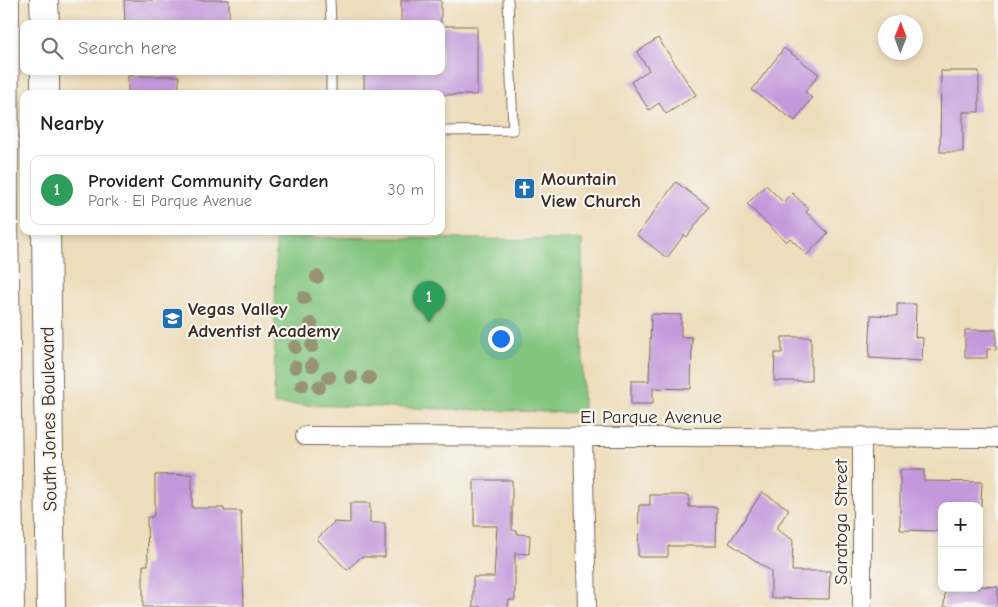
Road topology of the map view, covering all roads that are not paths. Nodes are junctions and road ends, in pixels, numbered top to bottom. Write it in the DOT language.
graph roads {
  1 [pos="5,0"];
  2 [pos="44,0"];
  3 [pos="330,0"];
  4 [pos="508,0"];
  5 [pos="44,20"];
  6 [pos="331,20"];
  7 [pos="45,75"];
  8 [pos="331,75"];
  9 [pos="45,90"];
  10 [pos="332,90"];
  11 [pos="445,131"];
  12 [pos="46,235"];
  13 [pos="2,428"];
  14 [pos="48,432"];
  15 [pos="305,436"];
  16 [pos="862,436"];
  17 [pos="583,438"];
  18 [pos="998,438"];
  19 [pos="10,607"];
  20 [pos="51,607"];
  21 [pos="587,607"];
  22 [pos="862,607"];
  1 -- 13 [label="main road"];
  2 -- 5 [label="main road"];
  3 -- 6 [label="lane"];
  4 -- 11 [label="lane"];
  7 -- 9 [label="main road"];
  8 -- 10 [label="lane"];
  12 -- 14 [label="main road, South Jones Boulevard"];
  13 -- 14 [label="main road"];
  13 -- 19 [label="main road"];
  14 -- 20 [label="main road, South Jones Boulevard"];
  15 -- 17 [label="street, El Parque Avenue"];
  16 -- 17 [label="street, El Parque Avenue"];
  16 -- 18 [label="street, El Parque Avenue"];
  16 -- 22 [label="street, Saratoga Street"];
  17 -- 21 [label="street"];
}
